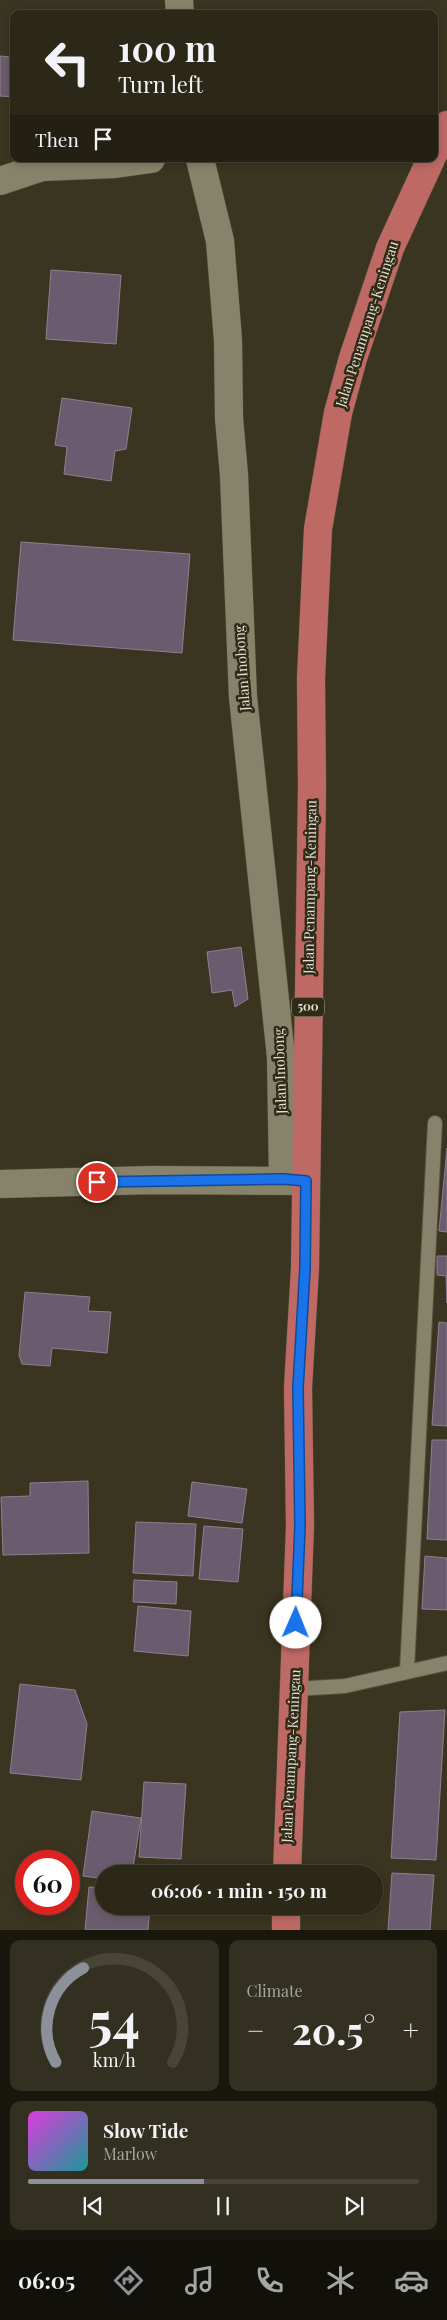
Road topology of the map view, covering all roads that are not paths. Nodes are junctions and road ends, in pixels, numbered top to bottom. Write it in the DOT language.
graph roads {
  1 [pos="447,125"];
  2 [pos="438,144"];
  3 [pos="129,162"];
  4 [pos="201,162"];
  5 [pos="430,162"];
  6 [pos="0,181"];
  7 [pos="435,1123"];
  8 [pos="294,1180"];
  9 [pos="0,1184"];
  10 [pos="447,1663"];
  11 [pos="407,1670"];
  12 [pos="295,1690"];
  13 [pos="287,1865"];
  14 [pos="286,1915"];
  15 [pos="286,1930"];
  1 -- 2 [label="main road"];
  3 -- 6 [label="street"];
  4 -- 8 [label="street, Jalan Inobong"];
  5 -- 8 [label="main road, Jalan Penampang-Keningau / 500"];
  7 -- 11 [label="lane"];
  8 -- 9 [label="street"];
  8 -- 12 [label="main road, Jalan Penampang-Keningau / 500"];
  10 -- 11 [label="lane"];
  11 -- 12 [label="lane"];
  12 -- 13 [label="main road, Jalan Penampang-Keningau / 500"];
  14 -- 15 [label="main road"];
}
